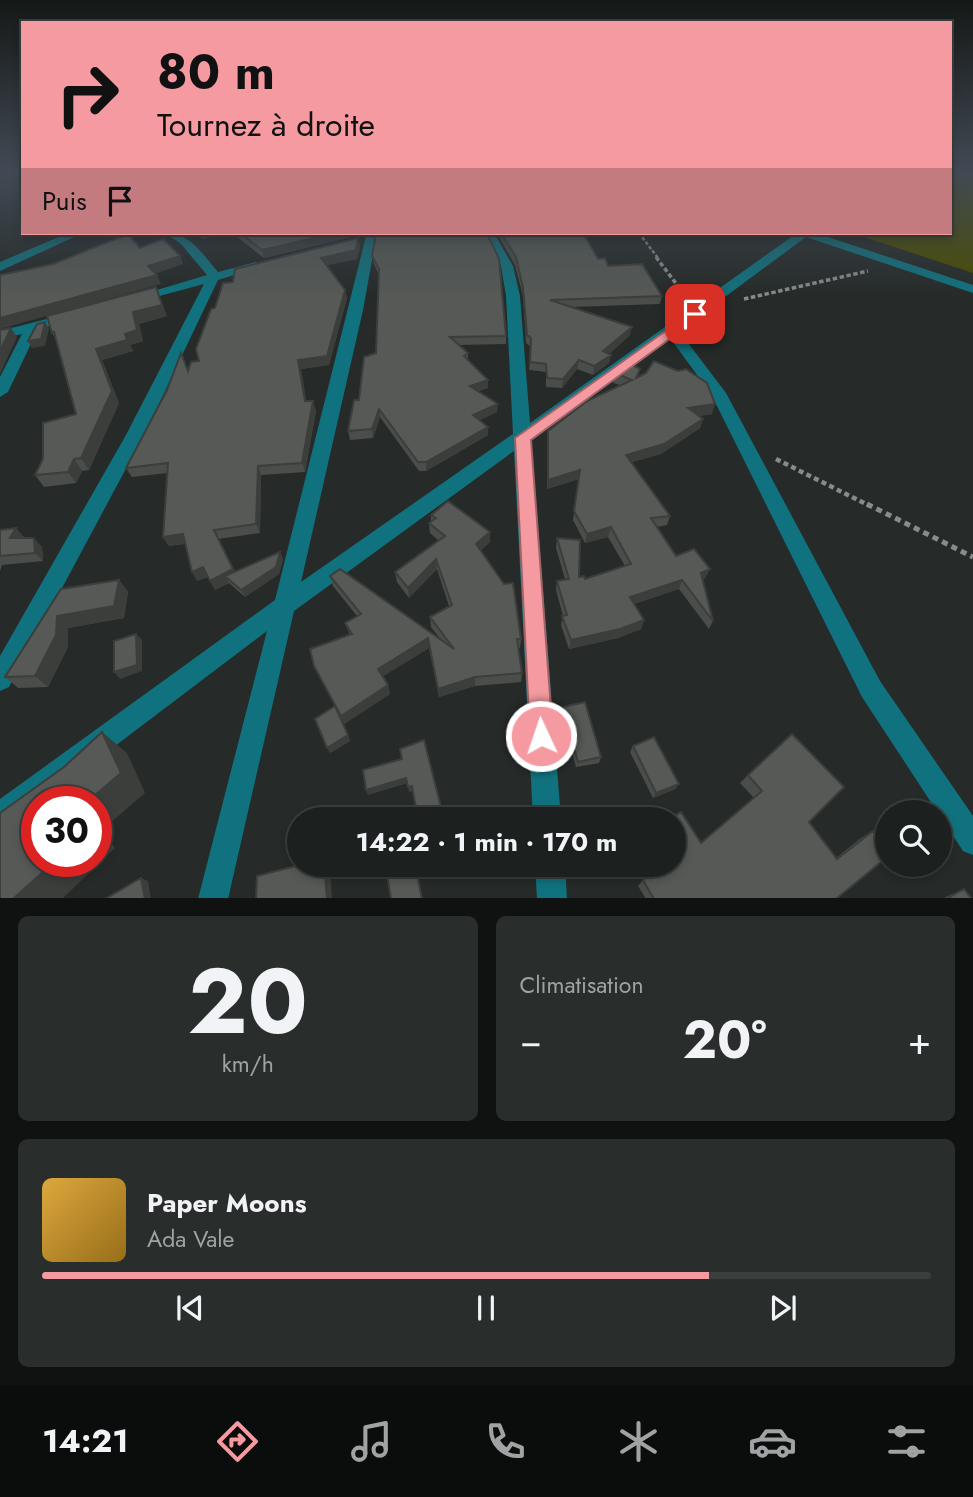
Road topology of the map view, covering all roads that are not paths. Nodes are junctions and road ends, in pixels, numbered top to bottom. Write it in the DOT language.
graph roads {
  1 [pos="72,235"];
  2 [pos="174,235"];
  3 [pos="490,235"];
  4 [pos="802,235"];
  5 [pos="811,235"];
  6 [pos="369,238"];
  7 [pos="266,264"];
  8 [pos="0,267"];
  9 [pos="214,276"];
  10 [pos="973,289"];
  11 [pos="123,302"];
  12 [pos="84,313"];
  13 [pos="32,328"];
  14 [pos="672,331"];
  15 [pos="0,335"];
  16 [pos="0,392"];
  17 [pos="523,438"];
  18 [pos="285,604"];
  19 [pos="0,679"];
  20 [pos="546,807"];
  21 [pos="0,816"];
  22 [pos="973,841"];
  23 [pos="551,877"];
  24 [pos="213,898"];
  25 [pos="552,898"];
  1 -- 8 [label="street"];
  2 -- 9 [label="street"];
  3 -- 17 [label="street"];
  4 -- 14 [label="street"];
  5 -- 10 [label="street"];
  6 -- 18 [label="street"];
  7 -- 9 [label="street"];
  9 -- 11 [label="street"];
  9 -- 19 [label="street"];
  12 -- 13 [label="street"];
  13 -- 15 [label="street"];
  13 -- 16 [label="street"];
  14 -- 17 [label="street"];
  14 -- 22 [label="street"];
  17 -- 18 [label="street"];
  17 -- 20 [label="street"];
  18 -- 21 [label="street"];
  18 -- 24 [label="street"];
  23 -- 25 [label="street"];
}
